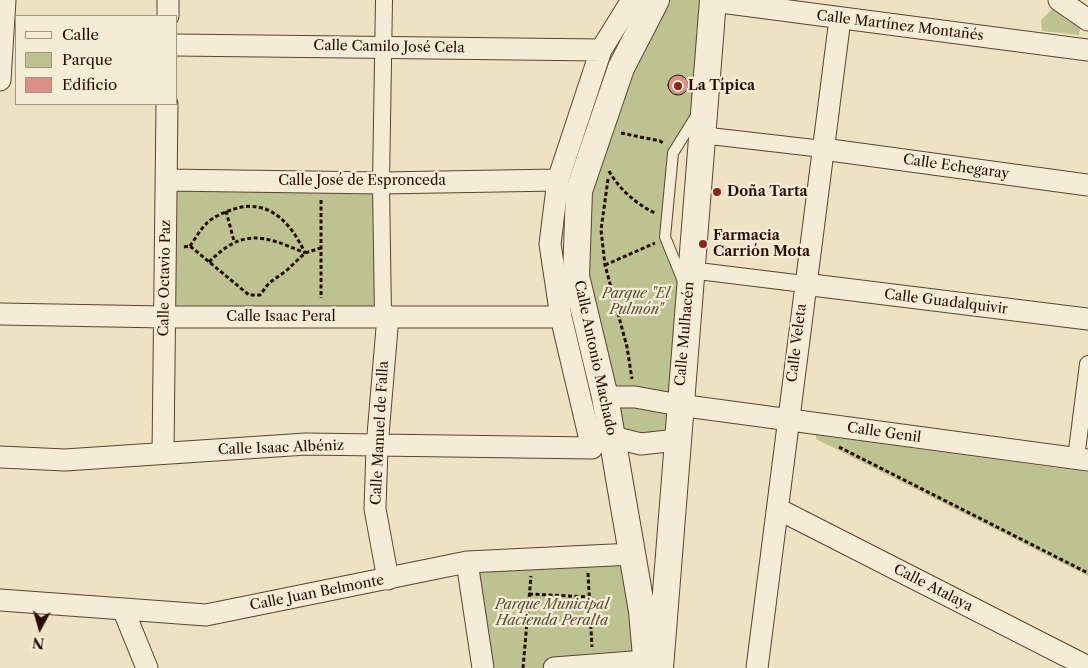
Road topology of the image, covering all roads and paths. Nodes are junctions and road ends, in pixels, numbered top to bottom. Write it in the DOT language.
graph roads {
  1 [pos="6,0"];
  2 [pos="168,0"];
  3 [pos="384,0"];
  4 [pos="632,0"];
  5 [pos="656,0"];
  6 [pos="713,0"];
  7 [pos="1059,0"];
  8 [pos="168,15"];
  9 [pos="840,19"];
  10 [pos="1088,20"];
  11 [pos="178,45"];
  12 [pos="383,47"];
  13 [pos="601,50"];
  14 [pos="1088,50"];
  15 [pos="0,80"];
  16 [pos="704,103"];
  17 [pos="167,105"];
  18 [pos="623,125"];
  19 [pos="620,133"];
  20 [pos="702,135"];
  21 [pos="618,142"];
  22 [pos="823,149"];
  23 [pos="673,153"];
  24 [pos="612,161"];
  25 [pos="609,170"];
  26 [pos="166,180"];
  27 [pos="558,180"];
  28 [pos="320,182"];
  29 [pos="382,183"];
  30 [pos="1088,185"];
  31 [pos="226,212"];
  32 [pos="667,219"];
  33 [pos="665,237"];
  34 [pos="234,241"];
  35 [pos="190,246"];
  36 [pos="166,248"];
  37 [pos="321,248"];
  38 [pos="305,253"];
  39 [pos="209,262"];
  40 [pos="605,265"];
  41 [pos="689,282"];
  42 [pos="804,284"];
  43 [pos="0,314"];
  44 [pos="321,316"];
  45 [pos="386,316"];
  46 [pos="165,317"];
  47 [pos="561,317"];
  48 [pos="1088,319"];
  49 [pos="1088,364"];
  50 [pos="635,397"];
  51 [pos="679,406"];
  52 [pos="599,407"];
  53 [pos="787,420"];
  54 [pos="678,440"];
  55 [pos="602,442"];
  56 [pos="833,444"];
  57 [pos="377,447"];
  58 [pos="163,453"];
  59 [pos="0,457"];
  60 [pos="1082,459"];
  61 [pos="778,509"];
  62 [pos="671,524"];
  63 [pos="633,554"];
  64 [pos="587,556"];
  65 [pos="532,559"];
  66 [pos="466,562"];
  67 [pos="1088,573"];
  68 [pos="388,579"];
  69 [pos="529,594"];
  70 [pos="589,597"];
  71 [pos="0,600"];
  72 [pos="123,608"];
  73 [pos="593,665"];
  74 [pos="651,666"];
  75 [pos="1088,667"];
  76 [pos="147,668"];
  77 [pos="483,668"];
  78 [pos="523,668"];
  79 [pos="554,668"];
  80 [pos="757,668"];
  1 -- 15 [label="street"];
  2 -- 8 [label="street"];
  3 -- 12 [label="street"];
  4 -- 13 [label="street, Calle Antonio Machado"];
  5 -- 52 [label="street, Calle Antonio Machado"];
  6 -- 9 [label="street, Calle Martínez Montañés"];
  6 -- 16 [label="street, Calle Mulhacén"];
  7 -- 10 [label="street"];
  9 -- 14 [label="street, Calle Martínez Montañés"];
  9 -- 22 [label="street, Calle Veleta"];
  11 -- 12 [label="street, Calle Camilo José Cela"];
  12 -- 13 [label="street, Calle Camilo José Cela"];
  12 -- 29 [label="street"];
  13 -- 27 [label="street, Calle Antonio Machado"];
  16 -- 20 [label="street, Calle Mulhacén"];
  16 -- 23 [label="lane"];
  17 -- 26 [label="street, Calle Octavio Paz"];
  18 -- 19 [label="path"];
  19 -- 21 [label="path"];
  19 -- 23 [label="path"];
  20 -- 22 [label="street"];
  20 -- 41 [label="street, Calle Mulhacén"];
  22 -- 30 [label="street, Calle Echegaray"];
  22 -- 42 [label="street, Calle Veleta"];
  23 -- 32 [label="lane"];
  24 -- 25 [label="path"];
  25 -- 32 [label="path"];
  25 -- 40 [label="path"];
  26 -- 28 [label="street, Calle José de Espronceda"];
  26 -- 36 [label="street, Calle Octavio Paz"];
  27 -- 29 [label="street, Calle José de Espronceda"];
  27 -- 47 [label="street, Calle Antonio Machado"];
  28 -- 29 [label="street, Calle José de Espronceda"];
  28 -- 37 [label="path"];
  29 -- 45 [label="street"];
  31 -- 34 [label="path"];
  31 -- 35 [label="path"];
  31 -- 38 [label="path"];
  32 -- 33 [label="lane"];
  33 -- 40 [label="path"];
  33 -- 41 [label="lane"];
  34 -- 38 [label="path"];
  34 -- 39 [label="path"];
  35 -- 36 [label="path"];
  35 -- 39 [label="path"];
  36 -- 46 [label="street, Calle Octavio Paz"];
  37 -- 38 [label="path"];
  37 -- 44 [label="path"];
  38 -- 39 [label="path"];
  40 -- 50 [label="path"];
  41 -- 42 [label="street"];
  41 -- 51 [label="street, Calle Mulhacén"];
  42 -- 48 [label="street, Calle Guadalquivir"];
  42 -- 53 [label="street, Calle Veleta"];
  43 -- 46 [label="street, Calle Isaac Peral"];
  44 -- 45 [label="street, Calle Isaac Peral"];
  44 -- 46 [label="street, Calle Isaac Peral"];
  45 -- 47 [label="street, Calle Isaac Peral"];
  45 -- 57 [label="street, Calle Manuel de Falla"];
  46 -- 58 [label="street, Calle Octavio Paz"];
  47 -- 52 [label="street, Calle Antonio Machado"];
  49 -- 60 [label="street"];
  50 -- 51 [label="street, Calle Genil"];
  50 -- 52 [label="street, Calle Genil"];
  51 -- 53 [label="street, Calle Genil"];
  51 -- 54 [label="street, Calle Mulhacén"];
  52 -- 55 [label="street, Calle Antonio Machado"];
  53 -- 60 [label="street, Calle Genil"];
  53 -- 61 [label="street, Calle Veleta"];
  54 -- 55 [label="street, Calle Isaac Albéniz"];
  54 -- 62 [label="street, Calle Mulhacén"];
  55 -- 57 [label="street, Calle Isaac Albéniz"];
  55 -- 63 [label="street, Calle Antonio Machado"];
  56 -- 67 [label="path"];
  57 -- 58 [label="street, Calle Isaac Albéniz"];
  57 -- 68 [label="street, Calle Manuel de Falla"];
  58 -- 59 [label="street, Calle Isaac Albéniz"];
  61 -- 75 [label="street, Calle Atalaya"];
  61 -- 80 [label="street, Calle Veleta"];
  62 -- 63 [label="street"];
  62 -- 74 [label="street, Calle Mulhacén"];
  63 -- 64 [label="street, Calle Juan Belmonte"];
  63 -- 74 [label="street, Calle Antonio Machado"];
  64 -- 65 [label="street, Calle Juan Belmonte"];
  64 -- 70 [label="path"];
  65 -- 66 [label="street, Calle Juan Belmonte"];
  65 -- 69 [label="path"];
  66 -- 68 [label="street, Calle Juan Belmonte"];
  66 -- 77 [label="street"];
  68 -- 72 [label="street, Calle Juan Belmonte"];
  69 -- 70 [label="path"];
  69 -- 78 [label="path"];
  70 -- 73 [label="path"];
  71 -- 72 [label="street, Calle Juan Belmonte"];
  72 -- 76 [label="street"];
  73 -- 74 [label="street"];
  73 -- 79 [label="street"];
}
